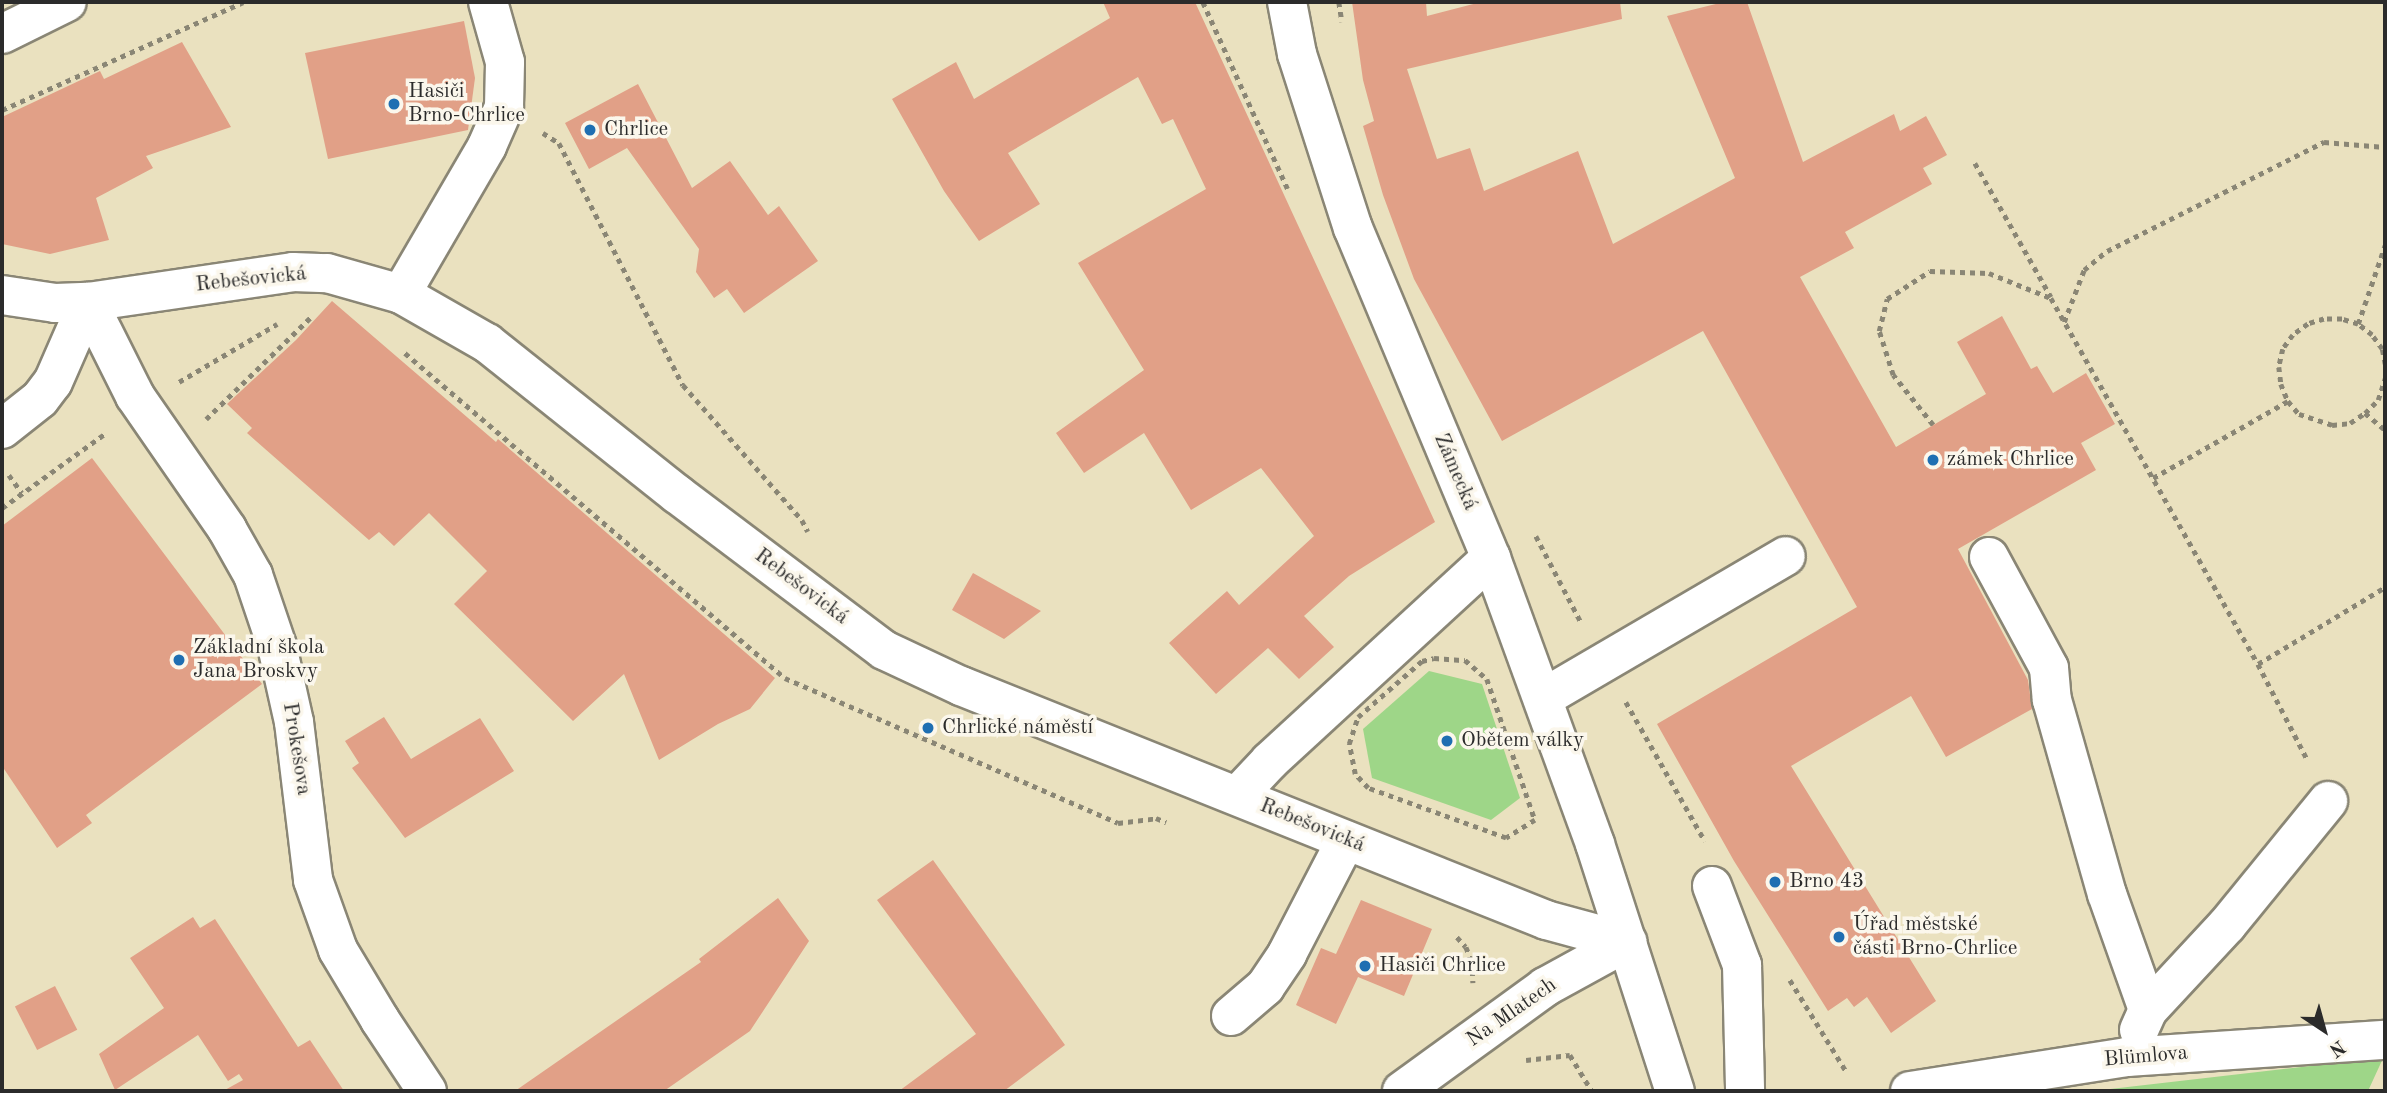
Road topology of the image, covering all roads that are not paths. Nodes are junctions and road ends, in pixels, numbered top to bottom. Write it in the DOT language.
graph roads {
  1 [pos="67,2"];
  2 [pos="488,2"];
  3 [pos="1287,2"];
  4 [pos="2,34"];
  5 [pos="401,293"];
  6 [pos="2,295"];
  7 [pos="88,302"];
  8 [pos="2,429"];
  9 [pos="1786,556"];
  10 [pos="1989,557"];
  11 [pos="1491,558"];
  12 [pos="1543,698"];
  13 [pos="1238,795"];
  14 [pos="2328,801"];
  15 [pos="1346,840"];
  16 [pos="1711,867"];
  17 [pos="1627,942"];
  18 [pos="2148,1010"];
  19 [pos="1231,1016"];
  20 [pos="2385,1040"];
  21 [pos="2127,1057"];
  22 [pos="427,1091"];
  23 [pos="1402,1091"];
  24 [pos="1675,1091"];
  25 [pos="1745,1091"];
  26 [pos="1910,1091"];
  1 -- 4 [label="street"];
  2 -- 5 [label="street"];
  3 -- 11 [label="street, Zámecká"];
  5 -- 7 [label="street, Rebešovická"];
  5 -- 13 [label="street, Rebešovická"];
  6 -- 7 [label="street, Rebešovická"];
  7 -- 8 [label="street"];
  7 -- 22 [label="street, Prokešova"];
  9 -- 12 [label="street"];
  10 -- 18 [label="street"];
  11 -- 12 [label="street, Zámecká"];
  11 -- 13 [label="street"];
  12 -- 17 [label="street, Zámecká"];
  13 -- 15 [label="street, Rebešovická"];
  14 -- 18 [label="street"];
  15 -- 17 [label="street, Rebešovická"];
  15 -- 19 [label="street"];
  16 -- 25 [label="street"];
  17 -- 23 [label="street, Na Mlatech"];
  17 -- 24 [label="street"];
  18 -- 21 [label="street"];
  20 -- 21 [label="street, Blümlova"];
  21 -- 26 [label="street, Blümlova"];
}
